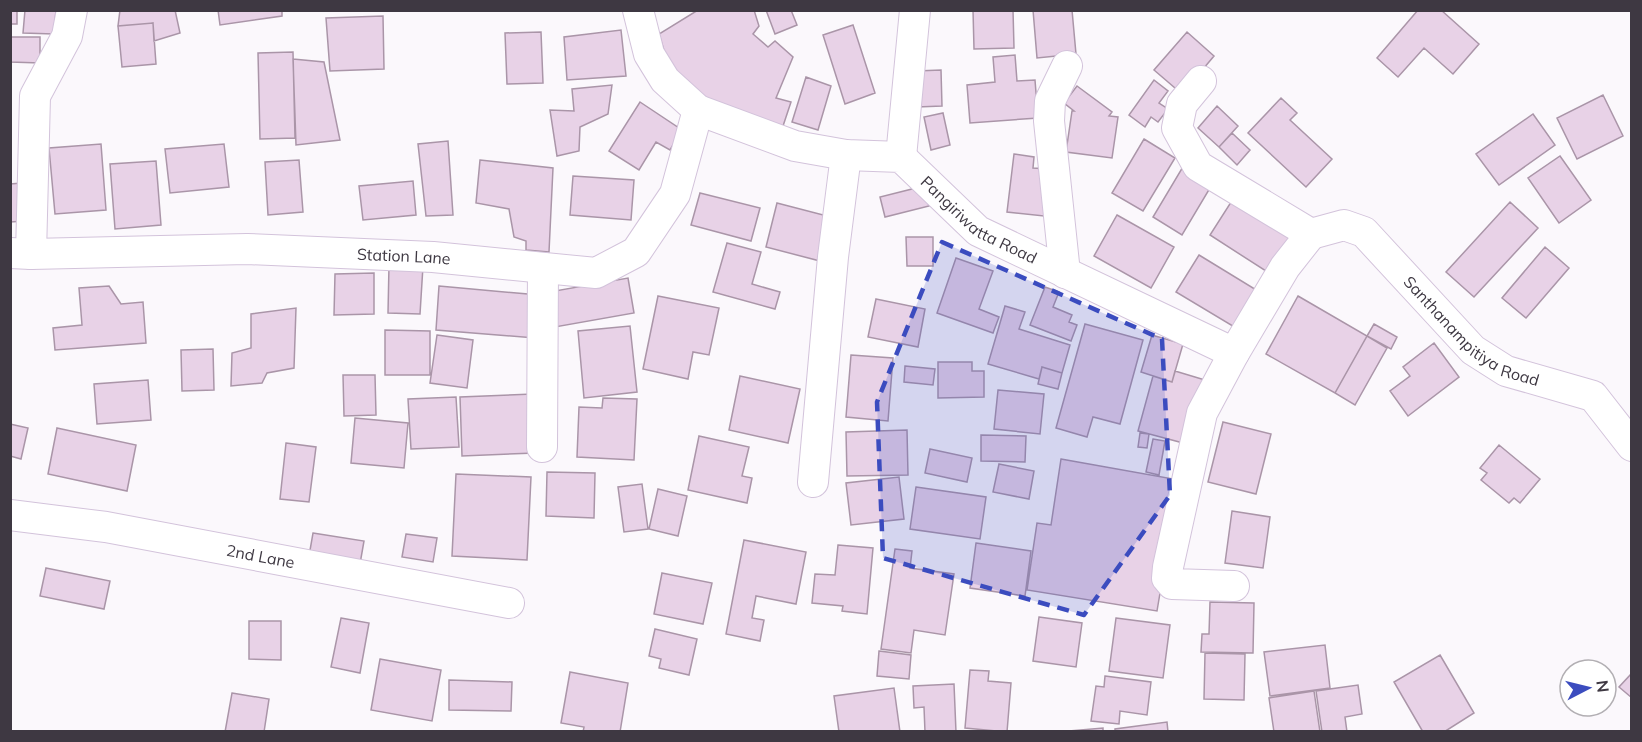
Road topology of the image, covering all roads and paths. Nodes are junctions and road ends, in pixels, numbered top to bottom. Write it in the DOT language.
graph roads {
  1 [pos="72,10"];
  2 [pos="638,10"];
  3 [pos="915,10"];
  4 [pos="1067,66"];
  5 [pos="1201,81"];
  6 [pos="698,110"];
  7 [pos="846,155"];
  8 [pos="901,157"];
  9 [pos="1311,234"];
  10 [pos="21,254"];
  11 [pos="543,268"];
  12 [pos="1065,273"];
  13 [pos="1234,353"];
  14 [pos="1632,446"];
  15 [pos="542,447"];
  16 [pos="813,482"];
  17 [pos="10,515"];
  18 [pos="1234,586"];
  19 [pos="509,603"];
  1 -- 10 [label="street"];
  2 -- 6 [label="street"];
  3 -- 8 [label="street"];
  4 -- 12 [label="street"];
  5 -- 9 [label="street"];
  6 -- 7 [label="street"];
  6 -- 11 [label="street, Station Lane"];
  7 -- 8 [label="street"];
  7 -- 16 [label="street"];
  8 -- 12 [label="street, Pangiriwatta Road"];
  9 -- 13 [label="street"];
  9 -- 14 [label="street, Santhanampitiya Road"];
  10 -- 11 [label="street, Station Lane"];
  11 -- 15 [label="street"];
  12 -- 13 [label="street, Pangiriwatta Road"];
  13 -- 18 [label="street"];
  17 -- 19 [label="street, 2nd Lane"];
}
